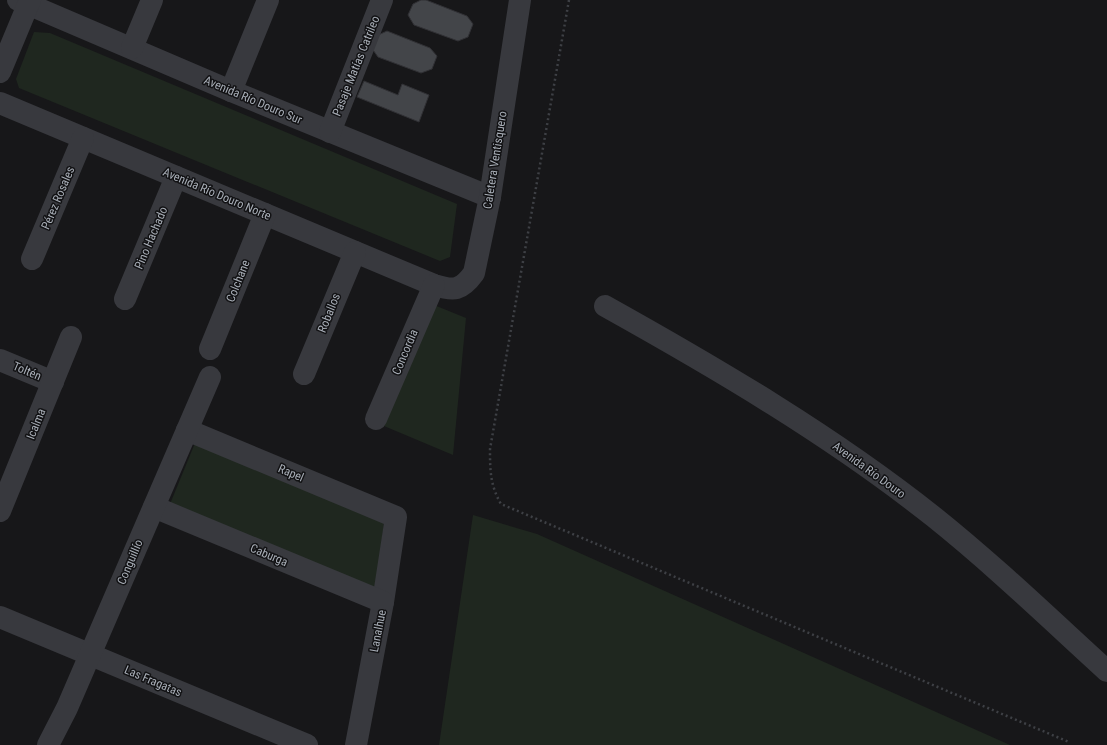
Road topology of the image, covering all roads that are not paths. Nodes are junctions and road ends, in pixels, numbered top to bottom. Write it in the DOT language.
graph roads {
  1 [pos="152,0"];
  2 [pos="268,0"];
  3 [pos="382,0"];
  4 [pos="520,0"];
  5 [pos="25,1"];
  6 [pos="132,48"];
  7 [pos="0,72"];
  8 [pos="231,91"];
  9 [pos="0,103"];
  10 [pos="330,132"];
  11 [pos="83,138"];
  12 [pos="176,177"];
  13 [pos="490,197"];
  14 [pos="265,214"];
  15 [pos="354,252"];
  16 [pos="32,259"];
  17 [pos="434,285"];
  18 [pos="125,299"];
  19 [pos="605,306"];
  20 [pos="71,337"];
  21 [pos="210,349"];
  22 [pos="0,360"];
  23 [pos="304,374"];
  24 [pos="210,377"];
  25 [pos="53,382"];
  26 [pos="376,419"];
  27 [pos="187,430"];
  28 [pos="154,507"];
  29 [pos="0,511"];
  30 [pos="396,517"];
  31 [pos="383,602"];
  32 [pos="0,617"];
  33 [pos="90,655"];
  34 [pos="1107,671"];
  35 [pos="48,745"];
  36 [pos="307,745"];
  37 [pos="356,745"];
  1 -- 6 [label="street"];
  2 -- 8 [label="street"];
  3 -- 10 [label="street, Pasaje Matías Catrileo"];
  4 -- 13 [label="street, Caletera Ventisquero"];
  5 -- 6 [label="street, Avenida Río Douro Sur"];
  5 -- 7 [label="street"];
  6 -- 8 [label="street, Avenida Río Douro Sur"];
  8 -- 10 [label="street, Avenida Río Douro Sur"];
  9 -- 11 [label="street, Avenida Río Douro Norte"];
  10 -- 13 [label="street, Avenida Río Douro Sur"];
  11 -- 12 [label="street, Avenida Río Douro Norte"];
  11 -- 16 [label="street, Pérez Rosales"];
  12 -- 14 [label="street, Avenida Río Douro Norte"];
  12 -- 18 [label="street, Pino Hachado"];
  13 -- 17 [label="street, Caletera Ventisquero"];
  14 -- 15 [label="street, Avenida Río Douro Norte"];
  14 -- 21 [label="street, Colchane"];
  15 -- 17 [label="street, Avenida Río Douro Norte"];
  15 -- 23 [label="street, Roballos"];
  17 -- 26 [label="street, Concordia"];
  19 -- 34 [label="street, Avenida Río Douro"];
  20 -- 25 [label="street, Icalma"];
  22 -- 25 [label="street, Toltén"];
  24 -- 27 [label="street, Conguillío"];
  25 -- 29 [label="street, Icalma"];
  27 -- 28 [label="street, Conguillío"];
  27 -- 30 [label="street, Rapel"];
  28 -- 31 [label="street, Caburga"];
  28 -- 33 [label="street, Conguillío"];
  30 -- 31 [label="street, Lanalhue"];
  31 -- 37 [label="street, Lanalhue"];
  32 -- 33 [label="street, Las Fragatas"];
  33 -- 35 [label="street, Conguillío"];
  33 -- 36 [label="street, Las Fragatas"];
}
